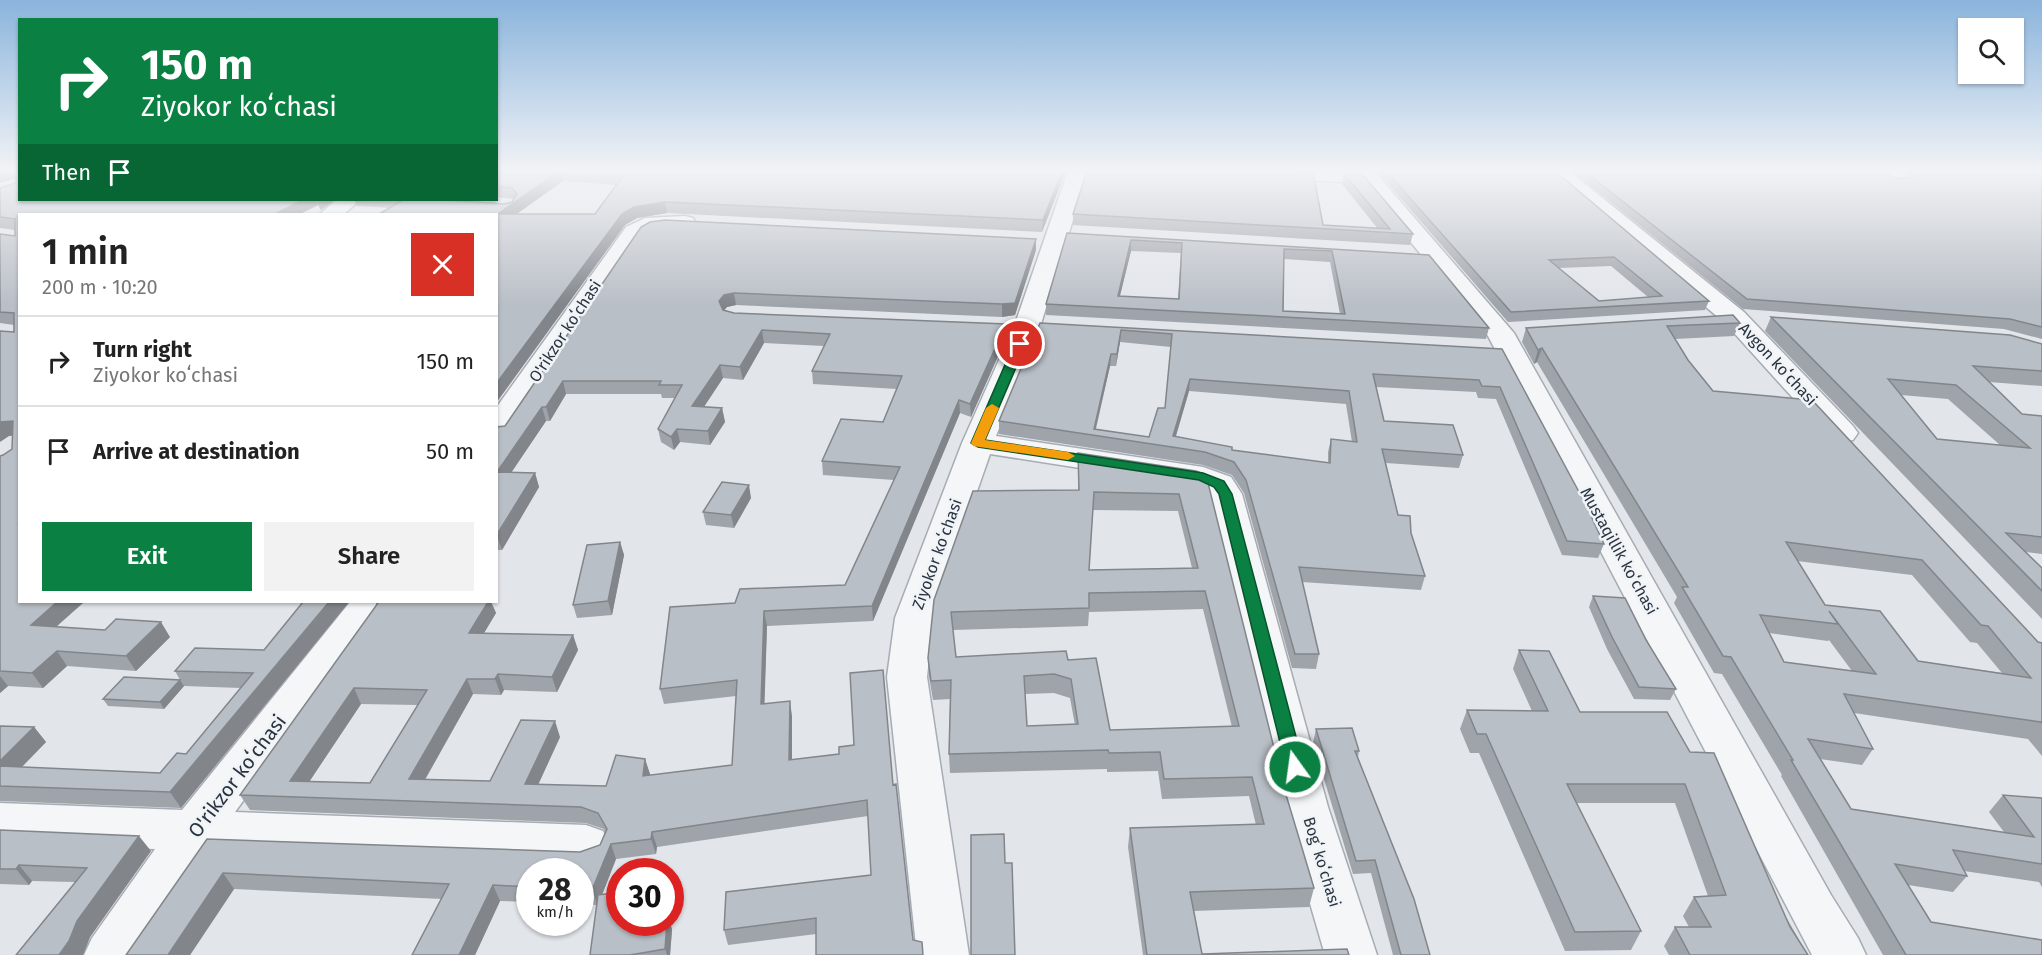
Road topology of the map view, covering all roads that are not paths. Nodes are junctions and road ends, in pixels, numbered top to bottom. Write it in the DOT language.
graph roads {
  1 [pos="1062,216"];
  2 [pos="1401,216"];
  3 [pos="1611,216"];
  4 [pos="702,224"];
  5 [pos="1399,254"];
  6 [pos="1435,256"];
  7 [pos="1736,318"];
  8 [pos="1700,320"];
  9 [pos="1771,321"];
  10 [pos="498,428"];
  11 [pos="978,443"];
  12 [pos="1864,457"];
  13 [pos="369,603"];
  14 [pos="0,822"];
  15 [pos="195,829"];
  16 [pos="586,845"];
  17 [pos="110,955"];
  18 [pos="943,955"];
  19 [pos="1351,955"];
  20 [pos="1840,955"];
  1 -- 11 [label="street, Ziyokor koʻchasi"];
  2 -- 6 [label="street, Mustaqillik koʻchasi"];
  3 -- 7 [label="street, Avgon koʻchasi"];
  4 -- 10 [label="street, O'rikzor koʻchasi"];
  5 -- 6 [label="street"];
  6 -- 20 [label="street, Mustaqillik koʻchasi"];
  7 -- 8 [label="street"];
  7 -- 9 [label="street, Avgon koʻchasi"];
  7 -- 12 [label="street, Avgon koʻchasi"];
  11 -- 18 [label="street, Ziyokor koʻchasi"];
  11 -- 19 [label="street, Bogʻ koʻchasi"];
  13 -- 15 [label="street, O'rikzor koʻchasi"];
  14 -- 15 [label="street"];
  15 -- 16 [label="street"];
  15 -- 17 [label="street, O'rikzor koʻchasi"];
}
